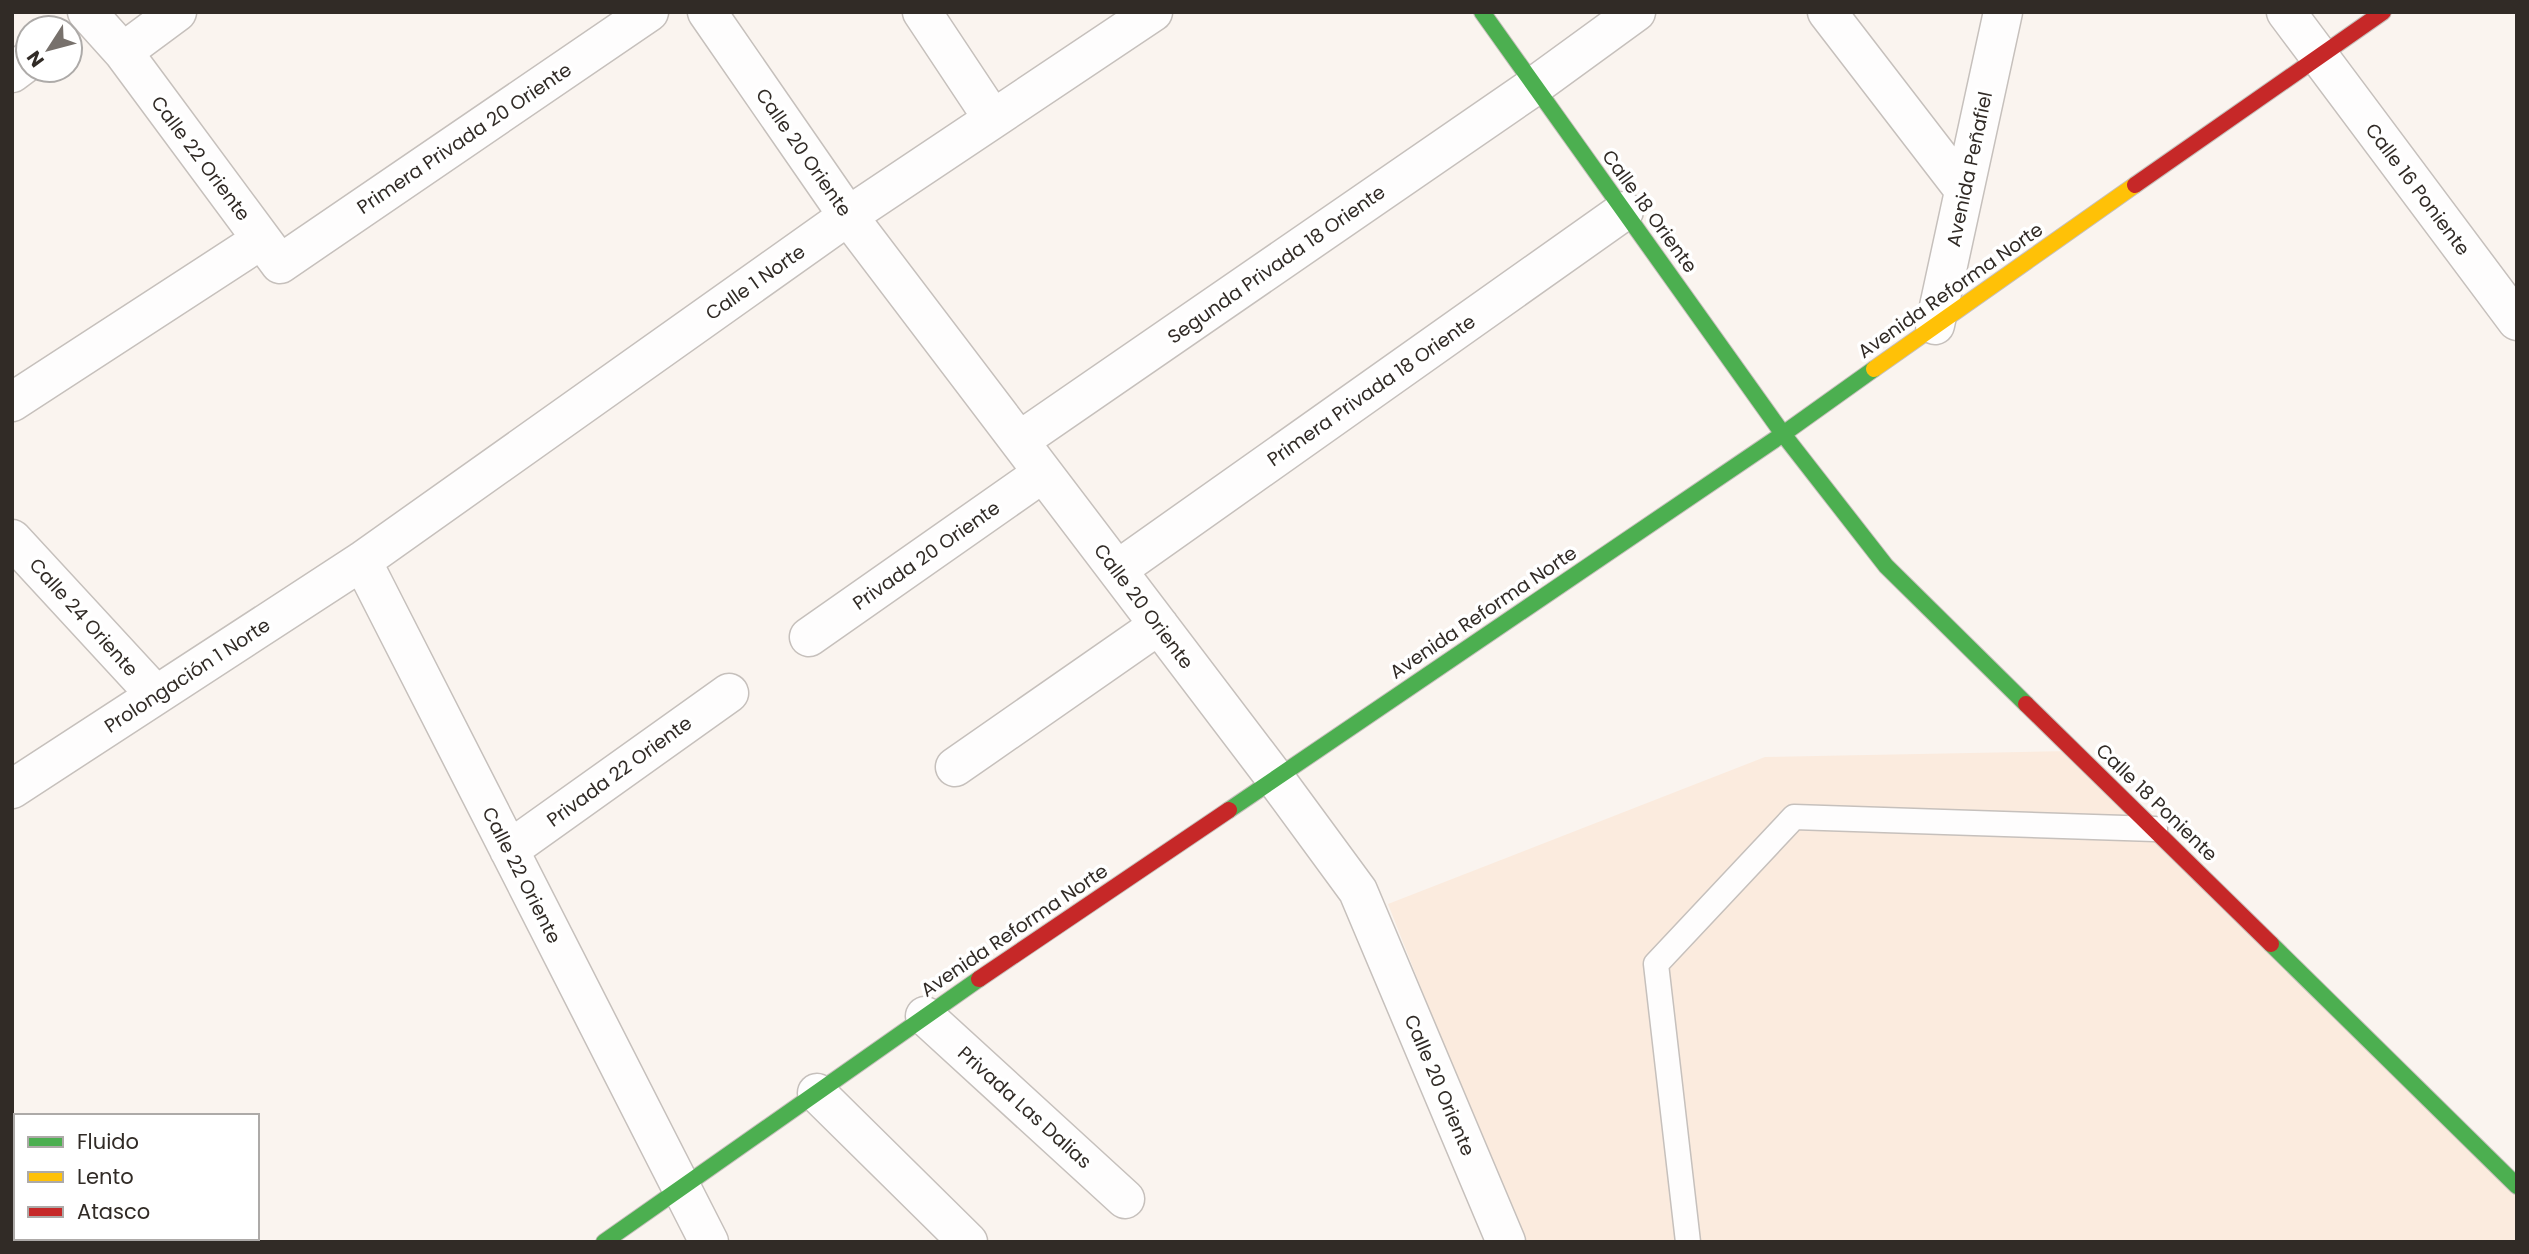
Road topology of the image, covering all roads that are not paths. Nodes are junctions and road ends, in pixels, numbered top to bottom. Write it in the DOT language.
graph roads {
  1 [pos="177,12"];
  2 [pos="649,12"];
  3 [pos="707,12"];
  4 [pos="922,12"];
  5 [pos="1153,12"];
  6 [pos="1482,12"];
  7 [pos="1636,12"];
  8 [pos="1827,12"];
  9 [pos="2003,12"];
  10 [pos="2286,12"];
  11 [pos="2383,12"];
  12 [pos="84,22"];
  13 [pos="123,52"];
  14 [pos="2319,57"];
  15 [pos="1533,86"];
  16 [pos="993,119"];
  17 [pos="1964,190"];
  18 [pos="1624,211"];
  19 [pos="848,216"];
  20 [pos="271,252"];
  21 [pos="2517,321"];
  22 [pos="1935,325"];
  23 [pos="12,402"];
  24 [pos="1783,434"];
  25 [pos="1019,441"];
  26 [pos="1043,473"];
  27 [pos="12,539"];
  28 [pos="362,561"];
  29 [pos="1117,570"];
  30 [pos="1159,625"];
  31 [pos="809,637"];
  32 [pos="729,692"];
  33 [pos="156,695"];
  34 [pos="955,767"];
  35 [pos="1275,778"];
  36 [pos="12,789"];
  37 [pos="2155,829"];
  38 [pos="509,850"];
  39 [pos="925,1016"];
  40 [pos="817,1093"];
  41 [pos="2517,1186"];
  42 [pos="681,1190"];
  43 [pos="1125,1199"];
  44 [pos="604,1242"];
  45 [pos="709,1242"];
  46 [pos="968,1242"];
  47 [pos="1506,1242"];
  48 [pos="1688,1242"];
  1 -- 13 [label="street"];
  2 -- 20 [label="street, Primera Privada 20 Oriente"];
  3 -- 19 [label="street, Calle 20 Oriente"];
  4 -- 16 [label="street"];
  5 -- 16 [label="street, Calle 1 Norte"];
  6 -- 15 [label="street, Calle 18 Oriente"];
  7 -- 15 [label="street, Segunda Privada 18 Oriente"];
  8 -- 17 [label="street"];
  9 -- 17 [label="street, Avenida Peñafiel"];
  10 -- 14 [label="street, Calle 16 Poniente"];
  11 -- 14 [label="street, Avenida Reforma Norte"];
  12 -- 13 [label="street"];
  13 -- 20 [label="street, Calle 22 Oriente"];
  14 -- 21 [label="street, Calle 16 Poniente"];
  14 -- 22 [label="street, Avenida Reforma Norte"];
  15 -- 18 [label="street, Calle 18 Oriente"];
  15 -- 25 [label="street, Segunda Privada 18 Oriente"];
  16 -- 19 [label="street, Calle 1 Norte"];
  17 -- 22 [label="street, Avenida Peñafiel"];
  18 -- 24 [label="street, Calle 18 Oriente"];
  18 -- 29 [label="street, Primera Privada 18 Oriente"];
  19 -- 25 [label="street, Calle 20 Oriente"];
  19 -- 28 [label="street, Calle 1 Norte"];
  20 -- 23 [label="street, Primera Privada 20 Oriente"];
  22 -- 24 [label="street, Avenida Reforma Norte"];
  24 -- 35 [label="street, Avenida Reforma Norte"];
  24 -- 37 [label="street, Calle 18 Poniente"];
  25 -- 26 [label="street, Calle 20 Oriente"];
  26 -- 29 [label="street, Calle 20 Oriente"];
  26 -- 31 [label="street, Privada 20 Oriente"];
  27 -- 33 [label="street, Calle 24 Oriente"];
  28 -- 33 [label="street, Prolongación 1 Norte"];
  28 -- 38 [label="street, Calle 22 Oriente"];
  29 -- 30 [label="street, Calle 20 Oriente"];
  30 -- 34 [label="street"];
  30 -- 35 [label="street, Calle 20 Oriente"];
  32 -- 38 [label="street, Privada 22 Oriente"];
  33 -- 36 [label="street, Prolongación 1 Norte"];
  35 -- 39 [label="street, Avenida Reforma Norte"];
  35 -- 47 [label="street, Calle 20 Oriente"];
  37 -- 41 [label="street, Calle 18 Poniente"];
  37 -- 48 [label="lane"];
  38 -- 42 [label="street, Calle 22 Oriente"];
  39 -- 40 [label="street, Avenida Reforma Norte"];
  39 -- 43 [label="street, Privada Las Dalias"];
  40 -- 42 [label="street, Avenida Reforma Norte"];
  40 -- 46 [label="street"];
  42 -- 44 [label="street, Avenida Reforma Norte"];
  42 -- 45 [label="street, Calle 22 Oriente"];
}
